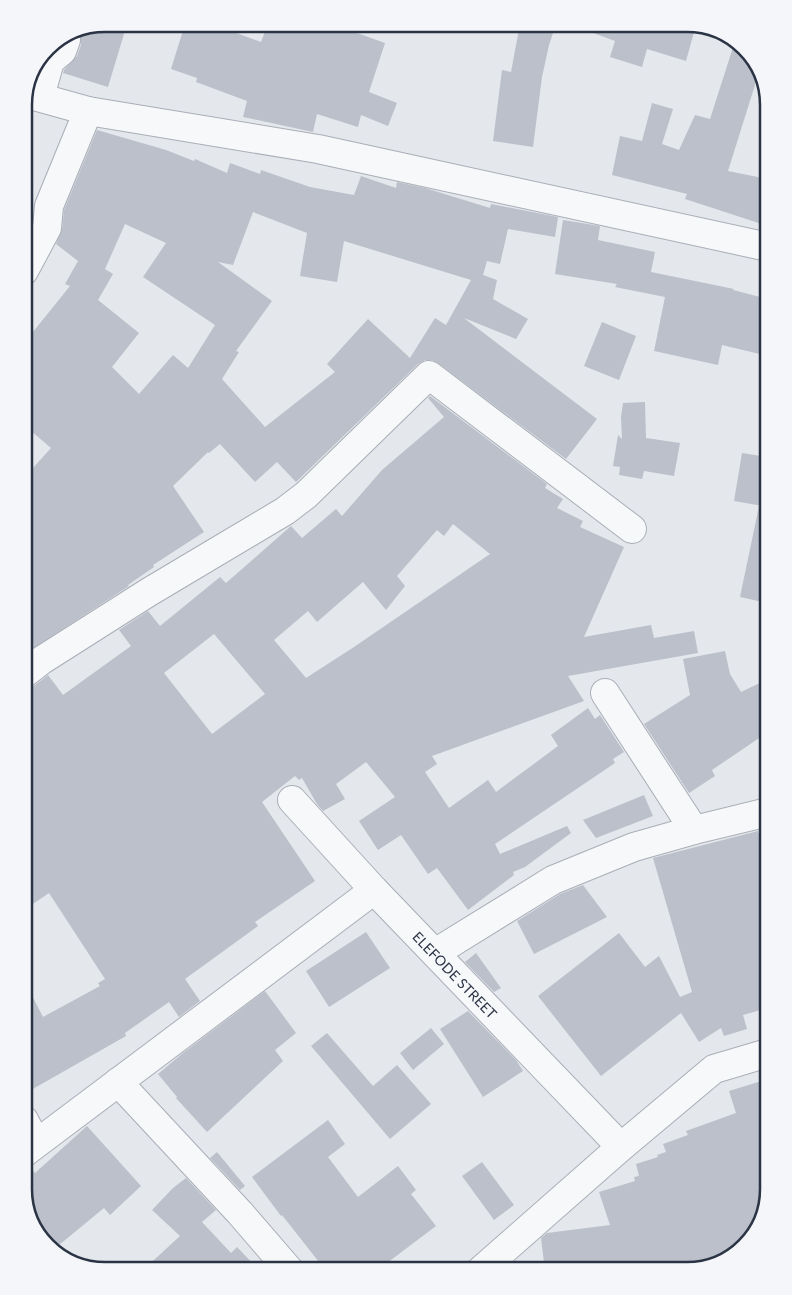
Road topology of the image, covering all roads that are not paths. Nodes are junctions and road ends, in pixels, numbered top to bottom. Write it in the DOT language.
graph roads {
  1 [pos="44,67"];
  2 [pos="34,92"];
  3 [pos="33,95"];
  4 [pos="88,111"];
  5 [pos="760,245"];
  6 [pos="33,254"];
  7 [pos="632,529"];
  8 [pos="32,667"];
  9 [pos="604,693"];
  10 [pos="292,800"];
  11 [pos="760,814"];
  12 [pos="694,830"];
  13 [pos="374,890"];
  14 [pos="435,953"];
  15 [pos="760,1056"];
  16 [pos="118,1082"];
  17 [pos="32,1136"];
  18 [pos="621,1147"];
  19 [pos="282,1262"];
  20 [pos="490,1262"];
  1 -- 2 [label="street"];
  3 -- 4 [label="street"];
  4 -- 5 [label="street"];
  4 -- 6 [label="street"];
  7 -- 8 [label="street"];
  9 -- 12 [label="street"];
  10 -- 13 [label="street, ELEFODE STREET"];
  11 -- 12 [label="street"];
  12 -- 14 [label="street"];
  13 -- 14 [label="street, ELEFODE STREET"];
  13 -- 16 [label="street"];
  14 -- 18 [label="street, ELEFODE STREET"];
  15 -- 18 [label="street"];
  16 -- 17 [label="street"];
  16 -- 19 [label="street"];
  18 -- 20 [label="street"];
}
